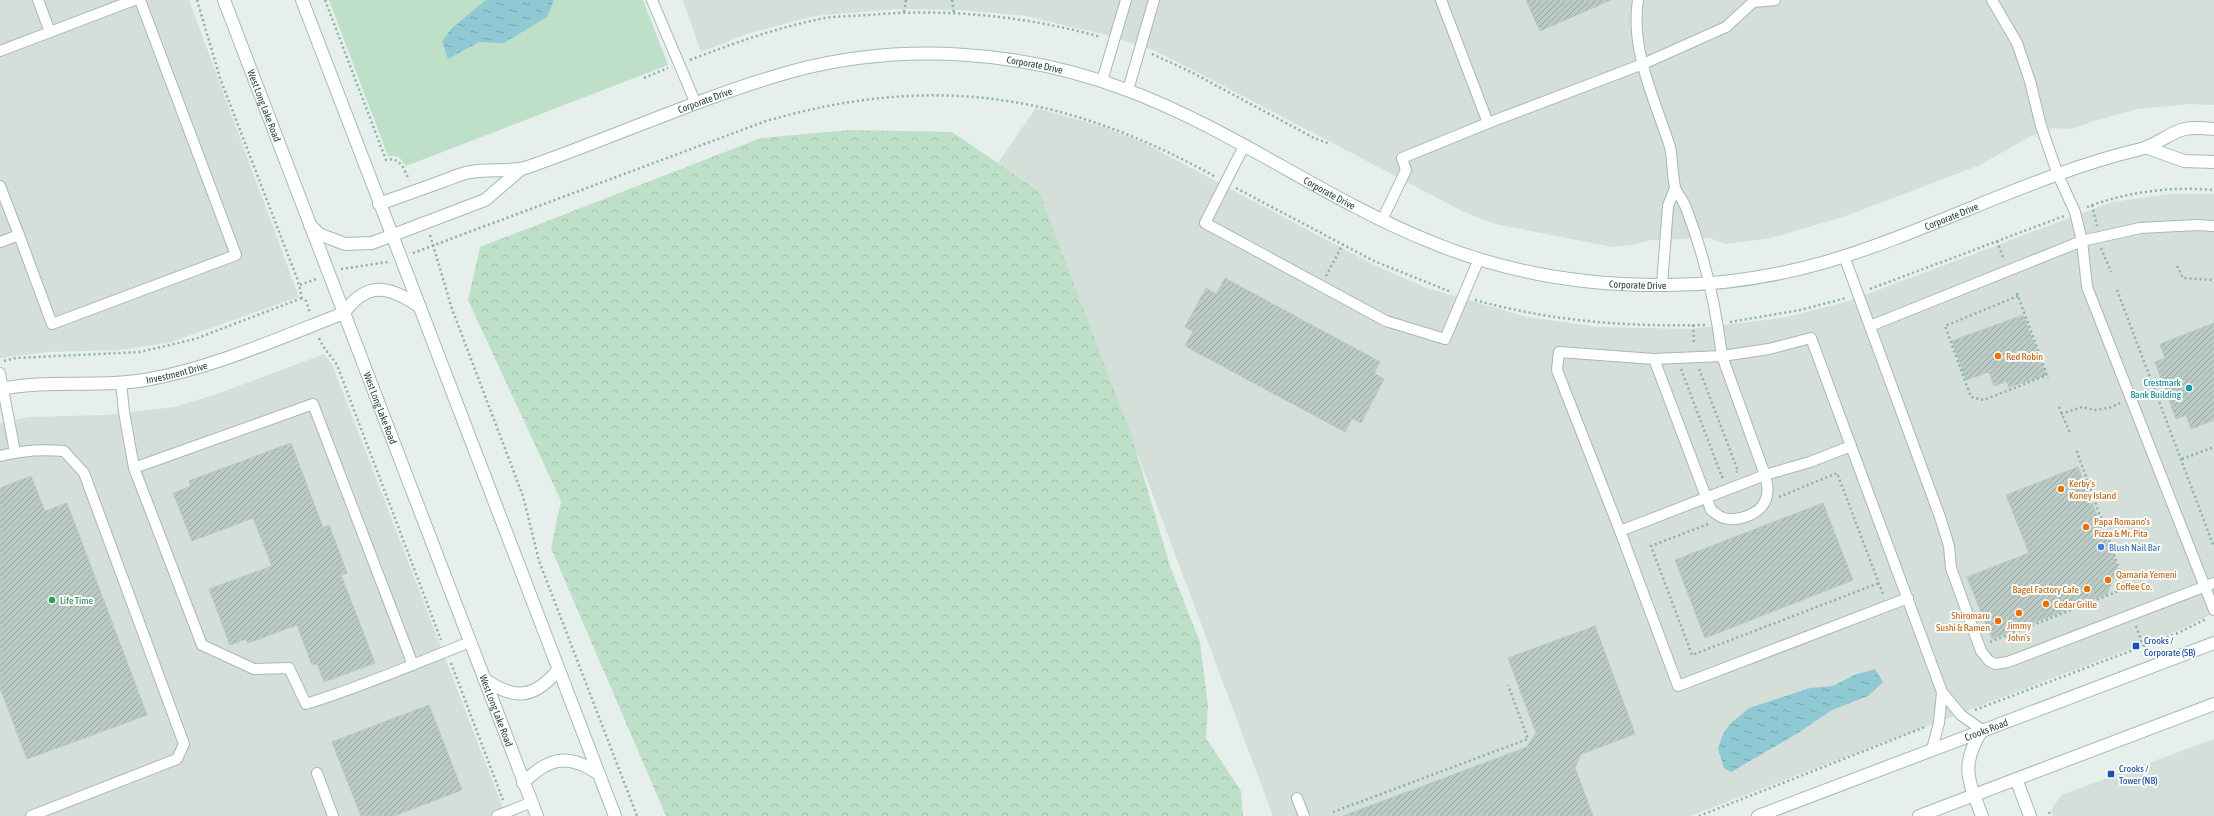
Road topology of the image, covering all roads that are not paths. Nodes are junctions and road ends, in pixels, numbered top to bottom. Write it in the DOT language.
graph roads {
  1 [pos="38,0"];
  2 [pos="134,0"];
  3 [pos="140,0"];
  4 [pos="224,0"];
  5 [pos="302,0"];
  6 [pos="652,0"];
  7 [pos="1126,0"];
  8 [pos="1154,0"];
  9 [pos="1441,0"];
  10 [pos="1638,0"];
  11 [pos="1775,0"];
  12 [pos="1992,0"];
  13 [pos="50,32"];
  14 [pos="0,50"];
  15 [pos="1643,64"];
  16 [pos="1102,81"];
  17 [pos="1128,90"];
  18 [pos="696,104"];
  19 [pos="1488,123"];
  20 [pos="2214,129"];
  21 [pos="1244,146"];
  22 [pos="2148,148"];
  23 [pos="2214,162"];
  24 [pos="520,170"];
  25 [pos="2058,175"];
  26 [pos="0,186"];
  27 [pos="1676,188"];
  28 [pos="379,204"];
  29 [pos="1382,220"];
  30 [pos="309,225"];
  31 [pos="2214,226"];
  32 [pos="19,235"];
  33 [pos="392,236"];
  34 [pos="2082,241"];
  35 [pos="0,242"];
  36 [pos="1844,256"];
  37 [pos="1479,259"];
  38 [pos="1709,284"];
  39 [pos="1662,285"];
  40 [pos="420,307"];
  41 [pos="344,313"];
  42 [pos="1870,326"];
  43 [pos="1722,356"];
  44 [pos="1654,359"];
  45 [pos="0,373"];
  46 [pos="121,382"];
  47 [pos="2,389"];
  48 [pos="1851,446"];
  49 [pos="15,452"];
  50 [pos="0,456"];
  51 [pos="134,468"];
  52 [pos="1765,475"];
  53 [pos="1706,498"];
  54 [pos="1620,531"];
  55 [pos="2214,583"];
  56 [pos="2204,587"];
  57 [pos="1908,598"];
  58 [pos="2214,610"];
  59 [pos="470,642"];
  60 [pos="2214,643"];
  61 [pos="413,665"];
  62 [pos="558,670"];
  63 [pos="484,679"];
  64 [pos="1942,692"];
  65 [pos="2214,704"];
  66 [pos="1982,730"];
  67 [pos="1932,749"];
  68 [pos="317,773"];
  69 [pos="599,774"];
  70 [pos="2016,779"];
  71 [pos="524,783"];
  72 [pos="1974,795"];
  73 [pos="1296,798"];
  74 [pos="532,802"];
  75 [pos="31,816"];
  76 [pos="333,816"];
  77 [pos="497,816"];
  78 [pos="537,816"];
  79 [pos="615,816"];
  80 [pos="1304,816"];
  81 [pos="1758,816"];
  82 [pos="1919,816"];
  83 [pos="1982,816"];
  84 [pos="2030,816"];
  1 -- 13 [label="lane"];
  2 -- 13 [label="lane"];
  3 -- 32 [label="lane"];
  4 -- 30 [label="main road, West Long Lake Road"];
  5 -- 28 [label="main road"];
  6 -- 18 [label="lane"];
  7 -- 16 [label="lane"];
  8 -- 17 [label="lane"];
  9 -- 19 [label="lane"];
  10 -- 15 [label="lane"];
  11 -- 15 [label="lane"];
  12 -- 25 [label="lane"];
  13 -- 14 [label="lane"];
  15 -- 19 [label="lane"];
  15 -- 27 [label="lane"];
  16 -- 17 [label="main road, Corporate Drive"];
  16 -- 18 [label="main road, Corporate Drive"];
  17 -- 21 [label="main road, Corporate Drive"];
  18 -- 24 [label="main road, Corporate Drive"];
  19 -- 29 [label="lane"];
  20 -- 22 [label="main road, Corporate Drive"];
  21 -- 29 [label="main road, Corporate Drive"];
  21 -- 37 [label="lane"];
  22 -- 23 [label="main road"];
  22 -- 25 [label="main road, Corporate Drive"];
  24 -- 28 [label="main road, Corporate Drive"];
  24 -- 33 [label="main road, Corporate Drive"];
  25 -- 34 [label="lane"];
  25 -- 36 [label="main road, Corporate Drive"];
  26 -- 32 [label="lane"];
  27 -- 38 [label="lane"];
  27 -- 39 [label="lane"];
  28 -- 33 [label="main road"];
  29 -- 37 [label="main road, Corporate Drive"];
  30 -- 33 [label="main road, Corporate Drive"];
  30 -- 41 [label="main road, West Long Lake Road"];
  31 -- 34 [label="lane"];
  32 -- 35 [label="lane"];
  33 -- 40 [label="main road"];
  34 -- 42 [label="lane"];
  34 -- 56 [label="lane"];
  36 -- 38 [label="main road, Corporate Drive"];
  36 -- 42 [label="lane"];
  37 -- 39 [label="main road, Corporate Drive"];
  38 -- 39 [label="main road, Corporate Drive"];
  38 -- 43 [label="lane"];
  40 -- 41 [label="main road"];
  40 -- 62 [label="main road"];
  41 -- 46 [label="main road, Investment Drive"];
  41 -- 59 [label="main road, West Long Lake Road"];
  42 -- 56 [label="lane"];
  43 -- 44 [label="lane"];
  43 -- 48 [label="lane"];
  43 -- 52 [label="lane"];
  44 -- 53 [label="lane"];
  44 -- 54 [label="lane"];
  45 -- 47 [label="lane"];
  46 -- 47 [label="main road, Investment Drive"];
  46 -- 51 [label="lane"];
  47 -- 49 [label="lane"];
  48 -- 52 [label="lane"];
  48 -- 57 [label="lane"];
  49 -- 50 [label="lane"];
  49 -- 75 [label="lane"];
  51 -- 61 [label="lane"];
  51 -- 61 [label="lane"];
  52 -- 53 [label="lane"];
  52 -- 53 [label="lane"];
  53 -- 54 [label="lane"];
  54 -- 57 [label="lane"];
  55 -- 56 [label="lane"];
  56 -- 58 [label="lane"];
  57 -- 64 [label="lane"];
  59 -- 61 [label="lane"];
  59 -- 63 [label="main road, West Long Lake Road"];
  60 -- 66 [label="main road, Crooks Road"];
  62 -- 63 [label="main road"];
  62 -- 69 [label="main road"];
  63 -- 71 [label="main road, West Long Lake Road"];
  64 -- 66 [label="lane"];
  64 -- 67 [label="lane"];
  65 -- 70 [label="main road"];
  66 -- 67 [label="main road, Crooks Road"];
  66 -- 72 [label="main road"];
  67 -- 81 [label="main road, Crooks Road"];
  68 -- 76 [label="lane"];
  69 -- 71 [label="main road"];
  69 -- 79 [label="main road"];
  70 -- 72 [label="main road"];
  70 -- 84 [label="main road"];
  71 -- 74 [label="main road, West Long Lake Road"];
  72 -- 82 [label="main road"];
  72 -- 83 [label="main road"];
  73 -- 80 [label="lane"];
  74 -- 77 [label="lane"];
  74 -- 78 [label="main road, West Long Lake Road"];
}
